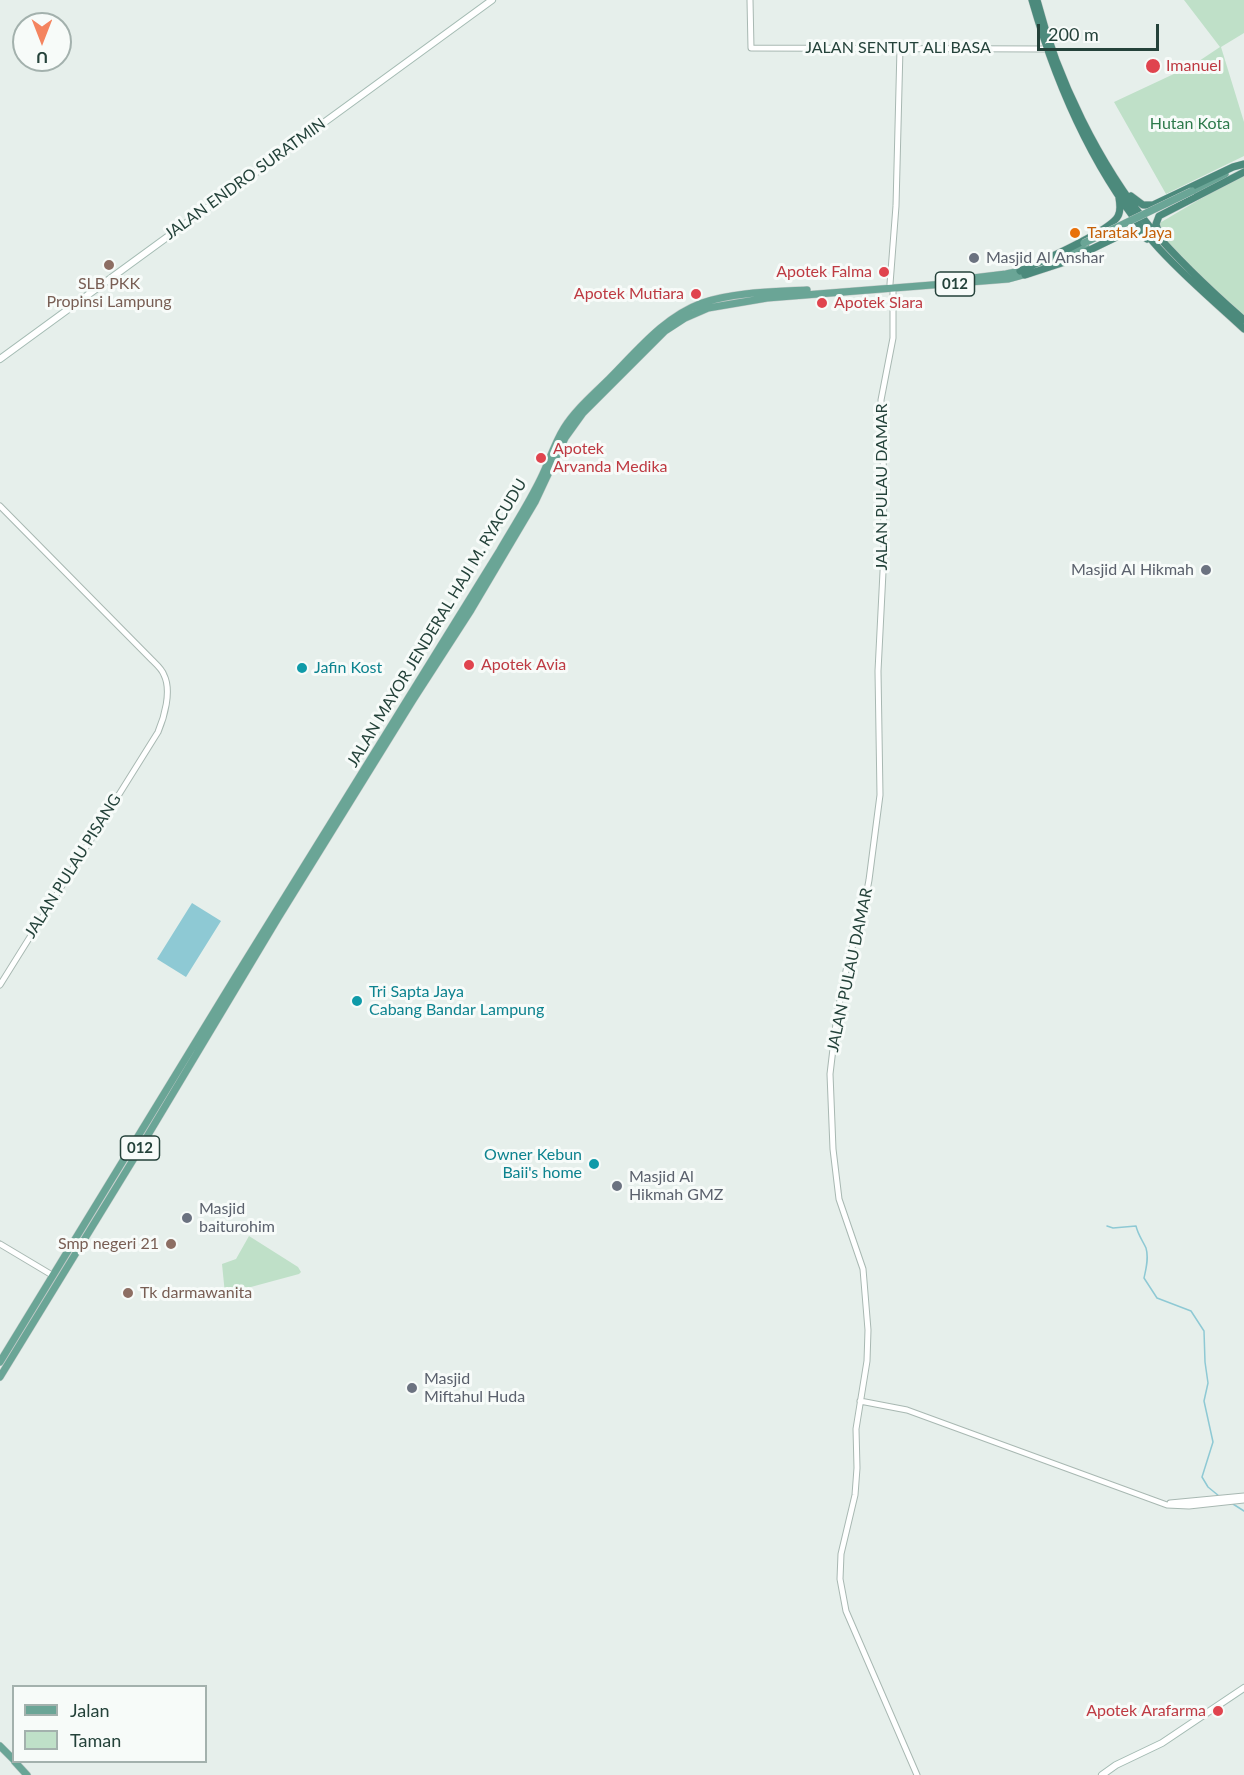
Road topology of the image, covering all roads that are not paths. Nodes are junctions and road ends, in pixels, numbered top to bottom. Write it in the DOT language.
graph roads {
  1 [pos="492,0"];
  2 [pos="750,0"];
  3 [pos="1032,0"];
  4 [pos="1037,0"];
  5 [pos="900,48"];
  6 [pos="1046,49"];
  7 [pos="1244,164"];
  8 [pos="1244,171"];
  9 [pos="1116,190"];
  10 [pos="1125,190"];
  11 [pos="1193,193"];
  12 [pos="1153,205"];
  13 [pos="1159,216"];
  14 [pos="1106,227"];
  15 [pos="1127,231"];
  16 [pos="1161,238"];
  17 [pos="1156,246"];
  18 [pos="1022,273"];
  19 [pos="891,286"];
  20 [pos="1244,320"];
  21 [pos="1244,329"];
  22 [pos="0,359"];
  23 [pos="0,506"];
  24 [pos="486,577"];
  25 [pos="441,652"];
  26 [pos="349,798"];
  27 [pos="340,818"];
  28 [pos="329,825"];
  29 [pos="238,978"];
  30 [pos="0,986"];
  31 [pos="233,987"];
  32 [pos="98,1209"];
  33 [pos="91,1220"];
  34 [pos="0,1244"];
  35 [pos="52,1275"];
  36 [pos="0,1362"];
  37 [pos="0,1377"];
  38 [pos="860,1401"];
  39 [pos="1244,1498"];
  40 [pos="1244,1688"];
  41 [pos="0,1746"];
  42 [pos="12,1759"];
  43 [pos="16,1763"];
  44 [pos="27,1775"];
  45 [pos="917,1775"];
  46 [pos="1102,1775"];
  1 -- 22 [label="main road, JALAN ENDRO SURATMIN"];
  2 -- 5 [label="street, JALAN SENTUT ALI BASA"];
  3 -- 6 [label="highway"];
  4 -- 10 [label="highway"];
  5 -- 6 [label="street, JALAN SENTUT ALI BASA"];
  5 -- 19 [label="street, JALAN PULAU DAMAR"];
  6 -- 9 [label="highway"];
  7 -- 11 [label="main road"];
  7 -- 12 [label="highway"];
  8 -- 11 [label="main road"];
  8 -- 13 [label="highway"];
  9 -- 14 [label="highway"];
  9 -- 17 [label="highway"];
  10 -- 12 [label="highway"];
  10 -- 16 [label="highway"];
  11 -- 18 [label="main road, JALAN MAYOR JENDERAL HAJI M. RYACUDU / 012, bridge"];
  12 -- 13 [label="highway"];
  13 -- 16 [label="highway"];
  14 -- 15 [label="highway"];
  14 -- 18 [label="highway"];
  15 -- 17 [label="highway"];
  15 -- 18 [label="highway"];
  16 -- 20 [label="highway"];
  17 -- 21 [label="highway"];
  18 -- 19 [label="main road, JALAN MAYOR JENDERAL HAJI M. RYACUDU / 012"];
  19 -- 24 [label="main road, JALAN MAYOR JENDERAL HAJI M. RYACUDU / 012"];
  19 -- 38 [label="street, JALAN PULAU DAMAR"];
  23 -- 30 [label="street, JALAN PULAU PISANG"];
  24 -- 25 [label="main road, JALAN MAYOR JENDERAL HAJI M. RYACUDU"];
  24 -- 25 [label="main road, JALAN MAYOR JENDERAL HAJI M. RYACUDU"];
  25 -- 26 [label="main road, JALAN MAYOR JENDERAL HAJI M. RYACUDU / 012"];
  26 -- 27 [label="main road, JALAN MAYOR JENDERAL HAJI M. RYACUDU / 012"];
  26 -- 28 [label="main road, JALAN MAYOR JENDERAL HAJI M. RYACUDU"];
  27 -- 28 [label="main road"];
  27 -- 29 [label="main road, JALAN MAYOR JENDERAL HAJI M. RYACUDU / 012"];
  28 -- 29 [label="main road, JALAN MAYOR JENDERAL HAJI M. RYACUDU"];
  29 -- 31 [label="main road, JALAN MAYOR JENDERAL HAJI M. RYACUDU / 012"];
  31 -- 32 [label="main road, JALAN MAYOR JENDERAL HAJI M. RYACUDU / 012"];
  31 -- 32 [label="main road, JALAN MAYOR JENDERAL HAJI M. RYACUDU / 012"];
  32 -- 33 [label="main road, JALAN MAYOR JENDERAL HAJI M. RYACUDU / 012"];
  33 -- 35 [label="main road, JALAN MAYOR JENDERAL HAJI M. RYACUDU / 012"];
  33 -- 37 [label="main road, JALAN MAYOR JENDERAL HAJI M. RYACUDU / 012"];
  34 -- 35 [label="street"];
  35 -- 36 [label="main road, JALAN MAYOR JENDERAL HAJI M. RYACUDU / 012"];
  38 -- 39 [label="street"];
  38 -- 45 [label="street, JALAN PULAU DAMAR"];
  40 -- 46 [label="main road"];
  41 -- 42 [label="main road"];
  43 -- 44 [label="main road"];
}
